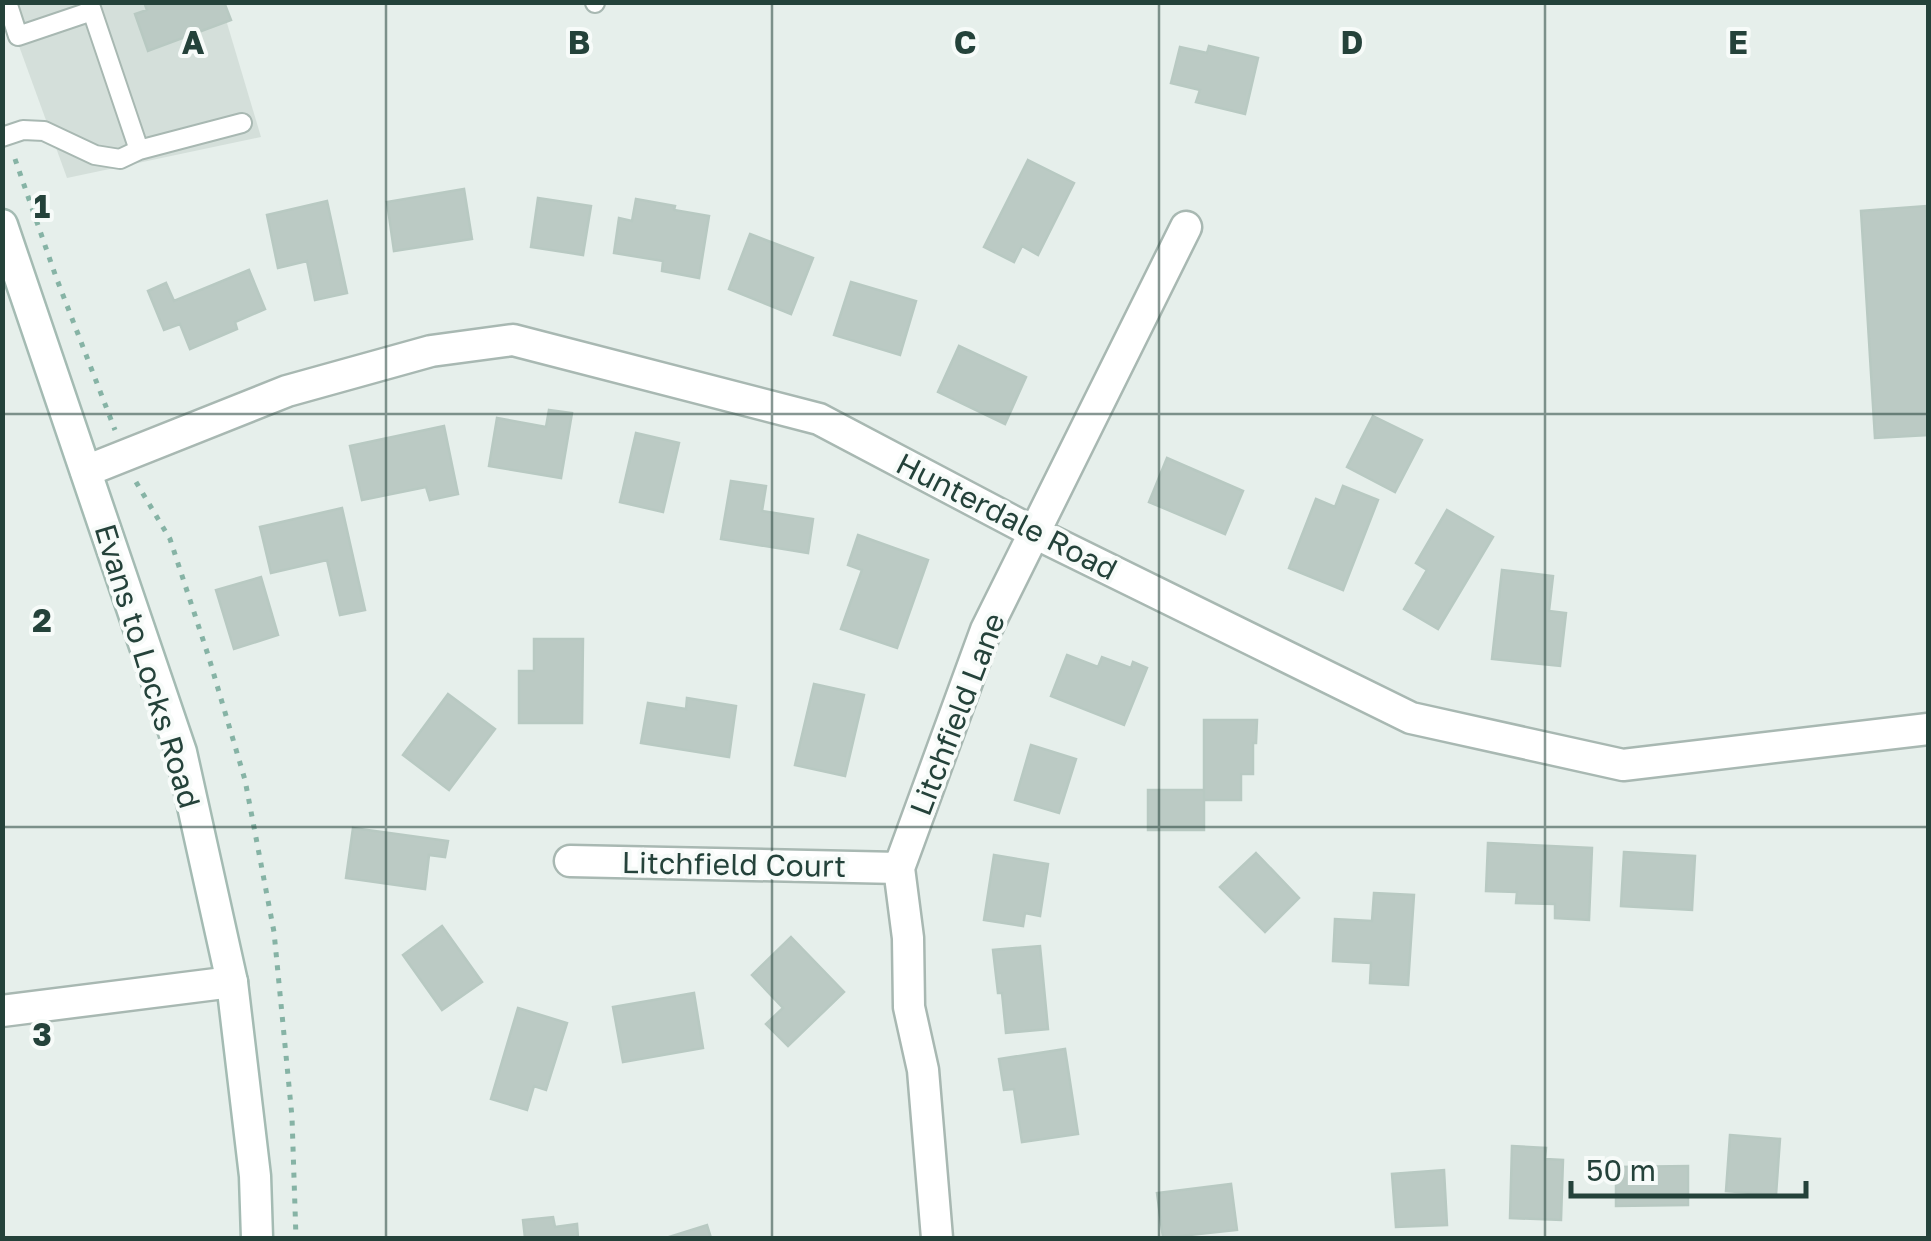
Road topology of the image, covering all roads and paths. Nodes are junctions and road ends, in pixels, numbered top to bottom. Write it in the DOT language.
graph roads {
  1 [pos="7,2"];
  2 [pos="90,7"];
  3 [pos="242,124"];
  4 [pos="5,136"];
  5 [pos="140,150"];
  6 [pos="2,225"];
  7 [pos="1186,228"];
  8 [pos="108,408"];
  9 [pos="86,471"];
  10 [pos="140,490"];
  11 [pos="1035,533"];
  12 [pos="1928,729"];
  13 [pos="570,861"];
  14 [pos="898,868"];
  15 [pos="232,982"];
  16 [pos="2,1010"];
  17 [pos="256,1238"];
  18 [pos="296,1238"];
  19 [pos="937,1238"];
  1 -- 2 [label="lane"];
  2 -- 5 [label="lane"];
  3 -- 5 [label="lane"];
  4 -- 5 [label="lane"];
  4 -- 8 [label="path"];
  6 -- 9 [label="street, Evans to Locks Road"];
  7 -- 11 [label="street, Litchfield Lane"];
  9 -- 11 [label="street, Hunterdale Road"];
  9 -- 15 [label="street, Evans to Locks Road"];
  10 -- 18 [label="path"];
  11 -- 12 [label="street, Hunterdale Road"];
  11 -- 14 [label="street, Litchfield Lane"];
  13 -- 14 [label="street, Litchfield Court"];
  14 -- 19 [label="street, Litchfield Lane"];
  15 -- 16 [label="street"];
  15 -- 17 [label="street, Evans to Locks Road"];
}
